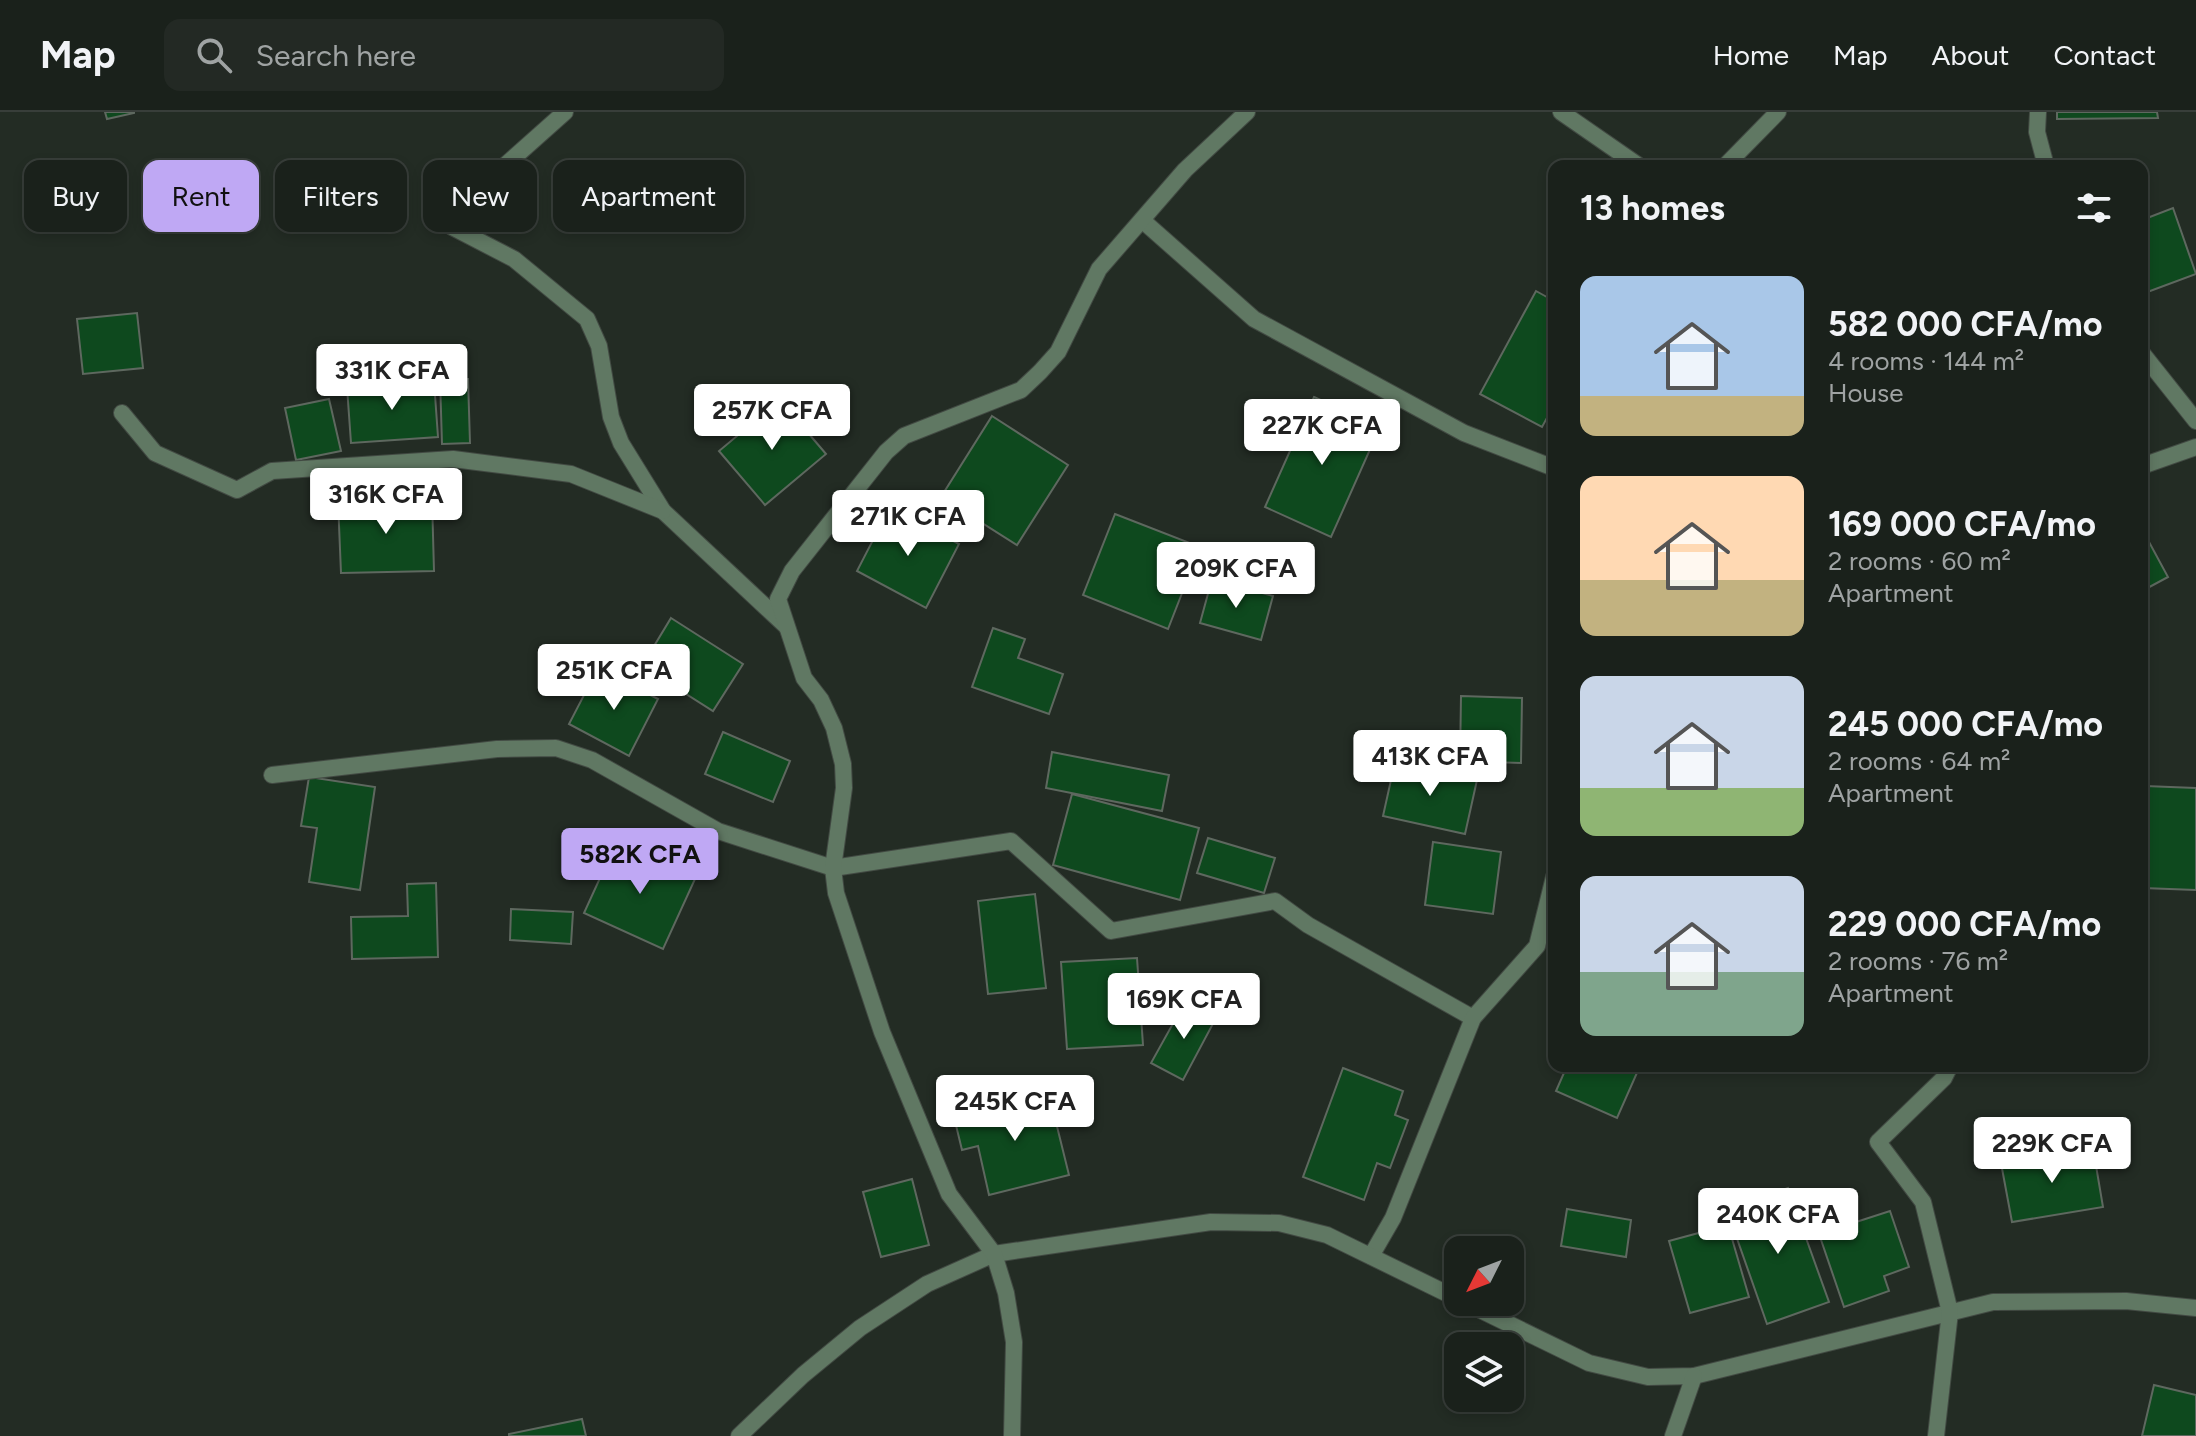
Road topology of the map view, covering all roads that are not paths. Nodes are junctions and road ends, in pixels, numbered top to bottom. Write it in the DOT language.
graph roads {
  1 [pos="565,112"];
  2 [pos="1247,112"];
  3 [pos="1561,112"];
  4 [pos="1778,112"];
  5 [pos="2038,112"];
  6 [pos="1630,160"];
  7 [pos="1731,160"];
  8 [pos="2044,160"];
  9 [pos="1142,220"];
  10 [pos="2148,361"];
  11 [pos="122,413"];
  12 [pos="2196,421"];
  13 [pos="2196,447"];
  14 [pos="2148,464"];
  15 [pos="1548,466"];
  16 [pos="663,511"];
  17 [pos="790,629"];
  18 [pos="272,775"];
  19 [pos="833,868"];
  20 [pos="1548,901"];
  21 [pos="1473,1018"];
  22 [pos="1947,1072"];
  23 [pos="994,1254"];
  24 [pos="1371,1256"];
  25 [pos="1444,1292"];
  26 [pos="2196,1308"];
  27 [pos="1950,1312"];
  28 [pos="1493,1316"];
  29 [pos="1694,1376"];
  30 [pos="742,1435"];
  31 [pos="1012,1436"];
  32 [pos="1673,1436"];
  33 [pos="1936,1436"];
  1 -- 16 [label="street"];
  2 -- 9 [label="street"];
  3 -- 6 [label="street"];
  4 -- 7 [label="street"];
  5 -- 8 [label="street"];
  9 -- 15 [label="street"];
  9 -- 17 [label="street"];
  10 -- 12 [label="street"];
  11 -- 16 [label="street"];
  13 -- 14 [label="street"];
  16 -- 17 [label="street"];
  17 -- 19 [label="street"];
  18 -- 19 [label="street"];
  19 -- 21 [label="street"];
  19 -- 23 [label="street"];
  20 -- 21 [label="street"];
  21 -- 24 [label="street"];
  22 -- 27 [label="street"];
  23 -- 24 [label="street"];
  23 -- 30 [label="street"];
  23 -- 31 [label="street"];
  24 -- 25 [label="street"];
  26 -- 27 [label="street"];
  27 -- 29 [label="street"];
  27 -- 33 [label="street"];
  28 -- 29 [label="street"];
  29 -- 32 [label="street"];
}
